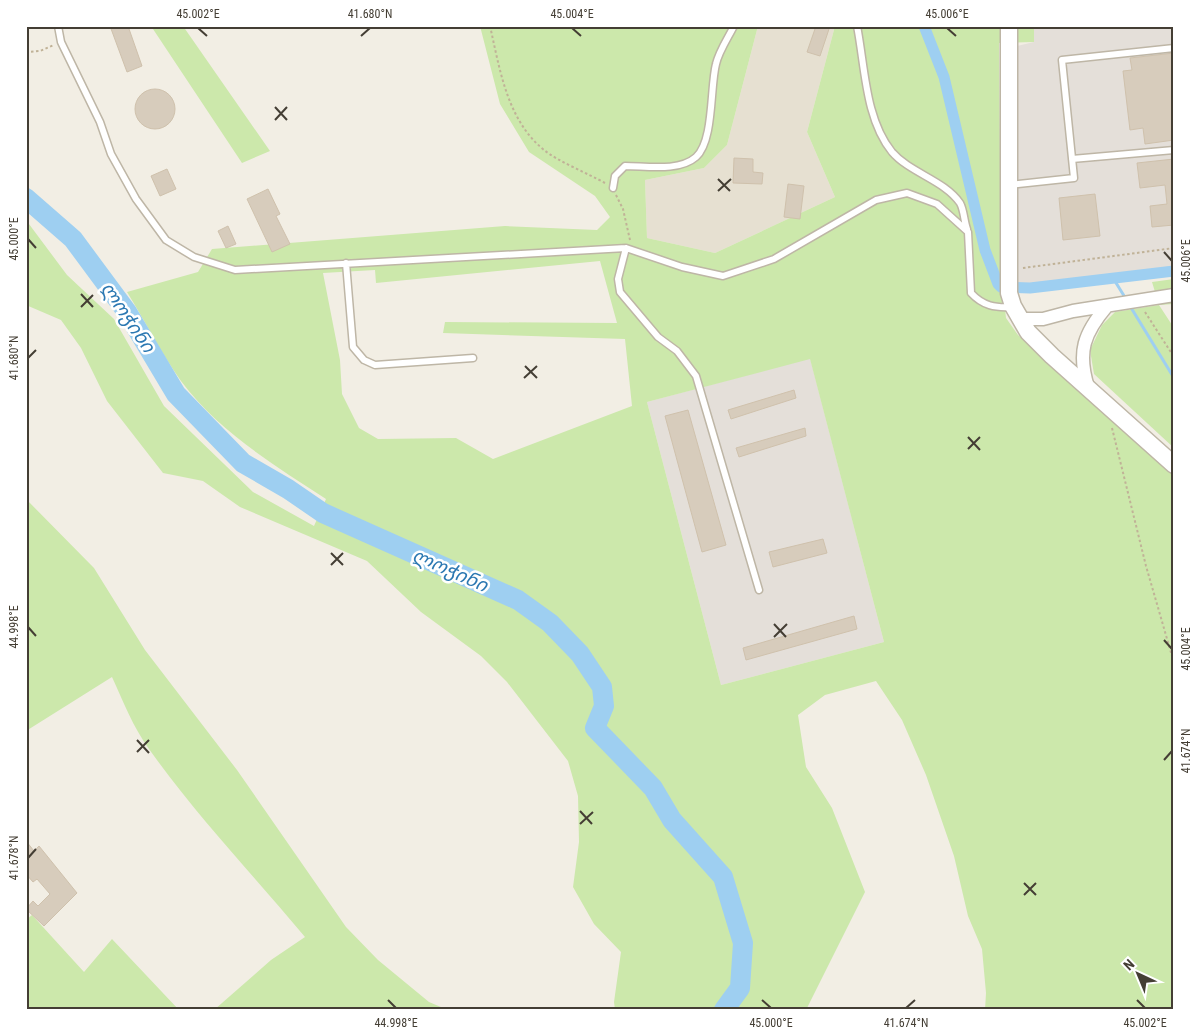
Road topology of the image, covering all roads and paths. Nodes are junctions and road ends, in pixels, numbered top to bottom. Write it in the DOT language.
graph roads {
  1 [pos="58,26"];
  2 [pos="490,26"];
  3 [pos="734,26"];
  4 [pos="857,26"];
  5 [pos="1009,26"];
  6 [pos="61,42"];
  7 [pos="1174,48"];
  8 [pos="26,52"];
  9 [pos="1174,150"];
  10 [pos="1072,160"];
  11 [pos="1009,185"];
  12 [pos="613,188"];
  13 [pos="968,232"];
  14 [pos="626,248"];
  15 [pos="1174,248"];
  16 [pos="346,263"];
  17 [pos="1009,270"];
  18 [pos="1174,295"];
  19 [pos="1138,299"];
  20 [pos="1014,306"];
  21 [pos="1106,306"];
  22 [pos="1174,357"];
  23 [pos="473,358"];
  24 [pos="1088,387"];
  25 [pos="1105,402"];
  26 [pos="1174,465"];
  27 [pos="758,590"];
  28 [pos="1174,663"];
  1 -- 6 [label="lane"];
  2 -- 12 [label="path"];
  3 -- 12 [label="lane"];
  4 -- 13 [label="lane"];
  5 -- 11 [label="street"];
  6 -- 8 [label="path"];
  6 -- 16 [label="lane"];
  7 -- 10 [label="lane"];
  9 -- 10 [label="lane"];
  10 -- 11 [label="lane"];
  11 -- 17 [label="street"];
  12 -- 14 [label="path"];
  13 -- 14 [label="lane"];
  13 -- 20 [label="lane"];
  14 -- 16 [label="lane"];
  14 -- 27 [label="lane"];
  15 -- 17 [label="path"];
  16 -- 23 [label="lane"];
  17 -- 20 [label="street"];
  18 -- 19 [label="street"];
  19 -- 21 [label="street"];
  19 -- 22 [label="path"];
  20 -- 21 [label="street"];
  20 -- 24 [label="street"];
  21 -- 24 [label="street"];
  24 -- 25 [label="street"];
  25 -- 26 [label="street"];
  25 -- 28 [label="path"];
}
